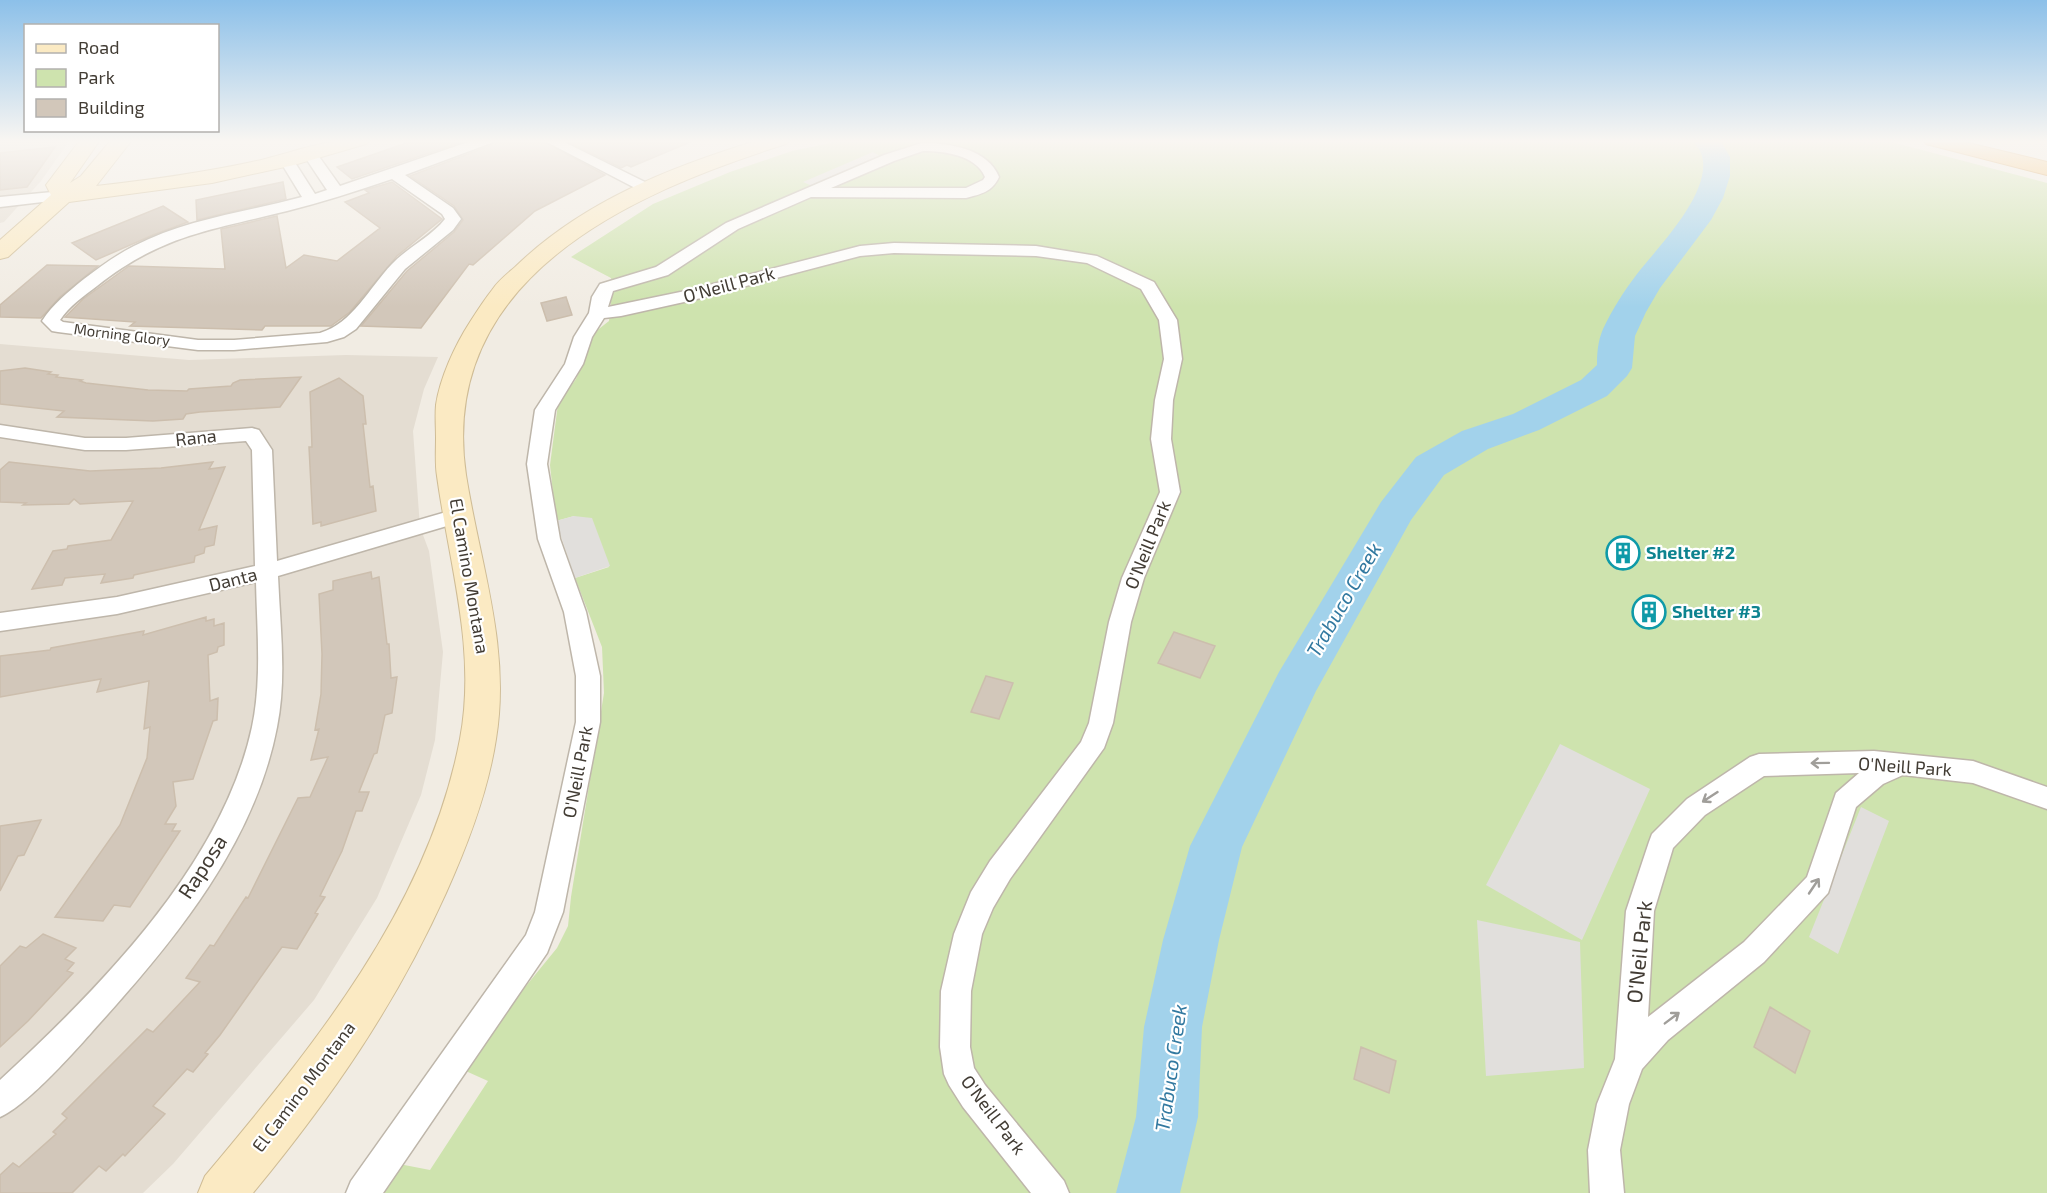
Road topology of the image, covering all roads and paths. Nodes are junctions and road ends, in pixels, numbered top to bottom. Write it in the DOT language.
graph roads {
  1 [pos="63,196"];
  2 [pos="308,196"];
  3 [pos="325,196"];
  4 [pos="425,196"];
  5 [pos="628,196"];
  6 [pos="805,196"];
  7 [pos="311,200"];
  8 [pos="0,202"];
  9 [pos="0,252"];
  10 [pos="598,313"];
  11 [pos="0,431"];
  12 [pos="460,515"];
  13 [pos="267,572"];
  14 [pos="0,622"];
  15 [pos="1759,765"];
  16 [pos="1900,766"];
  17 [pos="2047,798"];
  18 [pos="1630,1059"];
  19 [pos="0,1101"];
  20 [pos="222,1193"];
  21 [pos="363,1193"];
  22 [pos="1052,1193"];
  23 [pos="1607,1193"];
  1 -- 8 [label="street"];
  1 -- 9 [label="street"];
  2 -- 7 [label="street"];
  3 -- 7 [label="street, Morning Glory"];
  4 -- 7 [label="street, Morning Glory"];
  5 -- 12 [label="street, El Camino Montana"];
  6 -- 10 [label="street, O'Neill Park"];
  10 -- 21 [label="street, O'Neill Park"];
  10 -- 22 [label="street, O'Neill Park"];
  11 -- 13 [label="street, Rana"];
  12 -- 13 [label="street, Danta"];
  12 -- 20 [label="street, El Camino Montana"];
  13 -- 14 [label="street, Danta"];
  13 -- 19 [label="street, Raposa"];
  16 -- 15 [label="street, O'Neill Park, one-way"];
  15 -- 18 [label="street, O'Neil Park, one-way"];
  16 -- 17 [label="street, O'Neill Park"];
  18 -- 16 [label="street, one-way"];
  18 -- 23 [label="street, O'Neil Park"];
}
